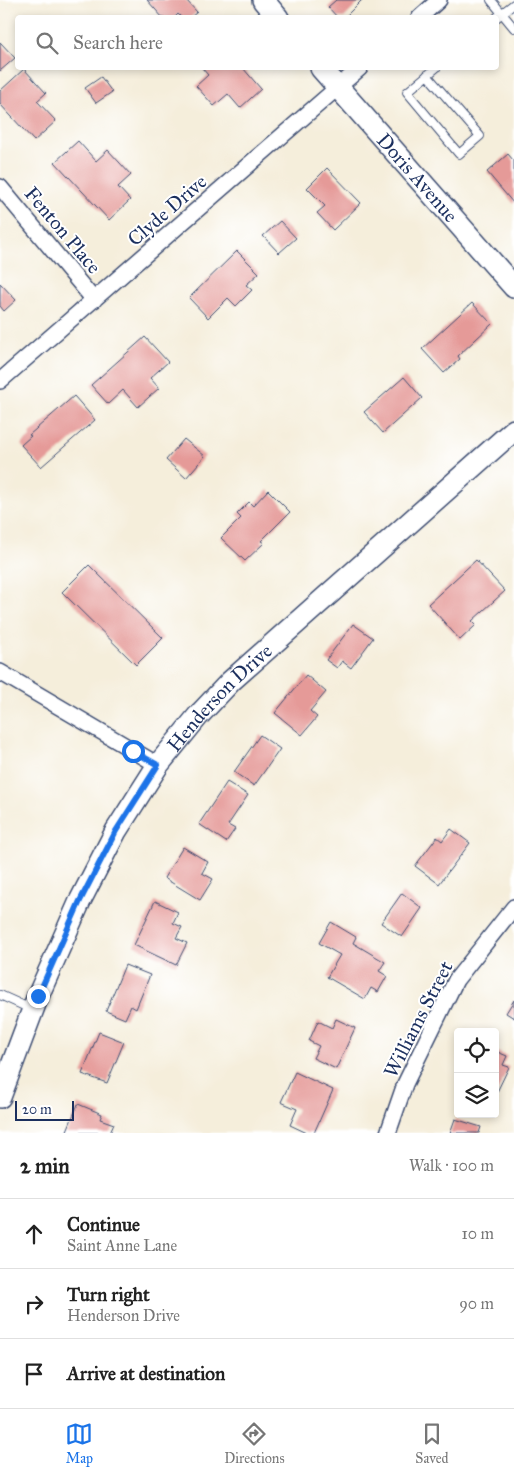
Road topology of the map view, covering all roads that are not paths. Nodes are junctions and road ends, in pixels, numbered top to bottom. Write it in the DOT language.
graph roads {
  1 [pos="263,0"];
  2 [pos="439,0"];
  3 [pos="491,0"];
  4 [pos="514,4"];
  5 [pos="276,15"];
  6 [pos="422,15"];
  7 [pos="498,15"];
  8 [pos="499,16"];
  9 [pos="514,28"];
  10 [pos="323,70"];
  11 [pos="358,70"];
  12 [pos="433,70"];
  13 [pos="427,74"];
  14 [pos="338,87"];
  15 [pos="0,187"];
  16 [pos="514,287"];
  17 [pos="94,300"];
  18 [pos="0,381"];
  19 [pos="514,430"];
  20 [pos="0,672"];
  21 [pos="158,765"];
  22 [pos="514,907"];
  23 [pos="0,996"];
  24 [pos="33,1010"];
  25 [pos="0,1097"];
  26 [pos="388,1133"];
  1 -- 5 [label="main road"];
  2 -- 6 [label="street"];
  3 -- 7 [label="lane"];
  4 -- 8 [label="lane"];
  8 -- 9 [label="lane"];
  10 -- 14 [label="main road, Doris Avenue"];
  11 -- 14 [label="street, Clyde Drive"];
  12 -- 13 [label="lane"];
  13 -- 13 [label="lane"];
  14 -- 16 [label="main road, Doris Avenue"];
  14 -- 17 [label="street, Clyde Drive"];
  15 -- 17 [label="street, Fenton Place"];
  17 -- 18 [label="street, Clyde Drive"];
  19 -- 21 [label="main road, Henderson Drive"];
  20 -- 21 [label="street"];
  21 -- 24 [label="main road, Henderson Drive"];
  22 -- 26 [label="street, Williams Street"];
  23 -- 24 [label="lane"];
  24 -- 25 [label="main road, Henderson Drive"];
}
